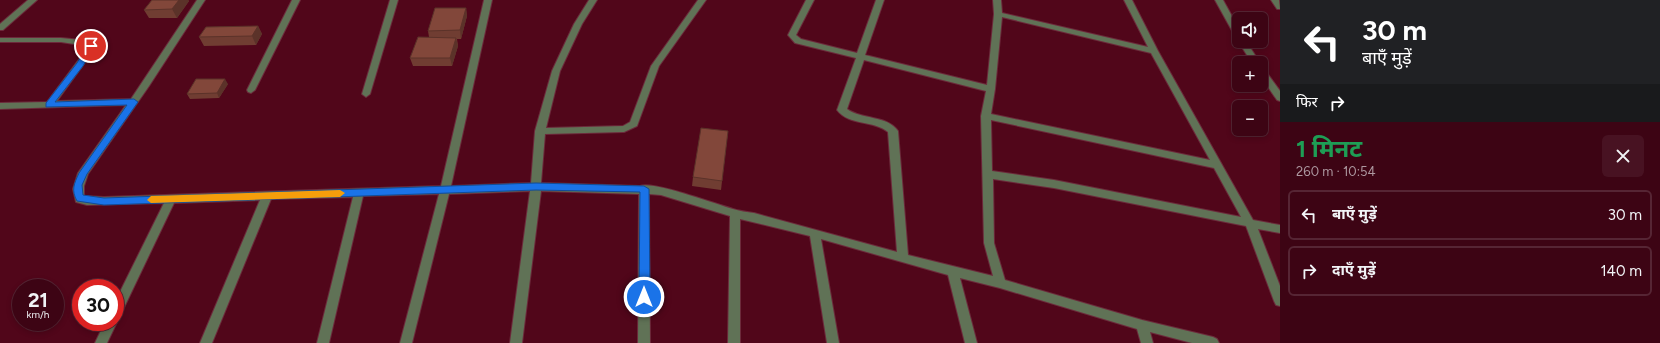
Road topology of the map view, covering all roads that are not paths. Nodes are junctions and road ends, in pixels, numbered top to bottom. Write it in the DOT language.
graph roads {
  1 [pos="33,0"];
  2 [pos="201,0"];
  3 [pos="296,0"];
  4 [pos="394,0"];
  5 [pos="488,0"];
  6 [pos="593,0"];
  7 [pos="702,0"];
  8 [pos="810,0"];
  9 [pos="880,0"];
  10 [pos="998,0"];
  11 [pos="1128,0"];
  12 [pos="1219,0"];
  13 [pos="1278,0"];
  14 [pos="1280,7"];
  15 [pos="998,14"];
  16 [pos="1232,23"];
  17 [pos="0,28"];
  18 [pos="0,40"];
  19 [pos="1154,51"];
  20 [pos="861,56"];
  21 [pos="1268,81"];
  22 [pos="991,89"];
  23 [pos="251,90"];
  24 [pos="366,94"];
  25 [pos="1280,98"];
  26 [pos="134,102"];
  27 [pos="49,105"];
  28 [pos="0,106"];
  29 [pos="986,116"];
  30 [pos="540,131"];
  31 [pos="1218,165"];
  32 [pos="987,174"];
  33 [pos="536,187"];
  34 [pos="644,189"];
  35 [pos="445,190"];
  36 [pos="359,193"];
  37 [pos="267,196"];
  38 [pos="171,199"];
  39 [pos="735,214"];
  40 [pos="1251,225"];
  41 [pos="1280,229"];
  42 [pos="815,233"];
  43 [pos="903,258"];
  44 [pos="953,272"];
  45 [pos="1000,283"];
  46 [pos="124,296"];
  47 [pos="1280,301"];
  48 [pos="1142,325"];
  49 [pos="107,331"];
  50 [pos="101,343"];
  51 [pos="206,343"];
  52 [pos="323,343"];
  53 [pos="406,343"];
  54 [pos="516,343"];
  55 [pos="644,343"];
  56 [pos="734,343"];
  57 [pos="833,343"];
  58 [pos="971,343"];
  59 [pos="1147,343"];
  60 [pos="1213,343"];
  1 -- 17 [label="street"];
  2 -- 26 [label="street"];
  3 -- 23 [label="street"];
  4 -- 24 [label="street"];
  5 -- 35 [label="street"];
  6 -- 30 [label="street"];
  7 -- 30 [label="street"];
  8 -- 20 [label="street"];
  9 -- 20 [label="street"];
  10 -- 15 [label="street"];
  11 -- 19 [label="street"];
  12 -- 16 [label="street"];
  13 -- 14 [label="street"];
  15 -- 19 [label="street"];
  15 -- 22 [label="street"];
  18 -- 27 [label="street"];
  19 -- 31 [label="street"];
  20 -- 22 [label="street"];
  20 -- 43 [label="street"];
  21 -- 25 [label="street"];
  22 -- 29 [label="street"];
  26 -- 27 [label="street"];
  26 -- 38 [label="street"];
  27 -- 28 [label="street"];
  29 -- 31 [label="street"];
  29 -- 32 [label="street"];
  30 -- 33 [label="street"];
  31 -- 40 [label="street"];
  32 -- 40 [label="street"];
  32 -- 45 [label="street"];
  33 -- 34 [label="street"];
  33 -- 35 [label="street"];
  33 -- 54 [label="street"];
  34 -- 39 [label="street"];
  34 -- 55 [label="street"];
  35 -- 36 [label="street"];
  35 -- 53 [label="street"];
  36 -- 37 [label="street"];
  36 -- 52 [label="street"];
  37 -- 38 [label="street"];
  37 -- 51 [label="street"];
  38 -- 46 [label="street"];
  39 -- 42 [label="street"];
  39 -- 56 [label="street"];
  40 -- 41 [label="street"];
  40 -- 47 [label="street"];
  42 -- 43 [label="street"];
  42 -- 57 [label="street"];
  43 -- 44 [label="street"];
  44 -- 45 [label="street"];
  44 -- 58 [label="street"];
  45 -- 48 [label="street"];
  48 -- 59 [label="street"];
  48 -- 60 [label="street"];
  49 -- 50 [label="street"];
}
